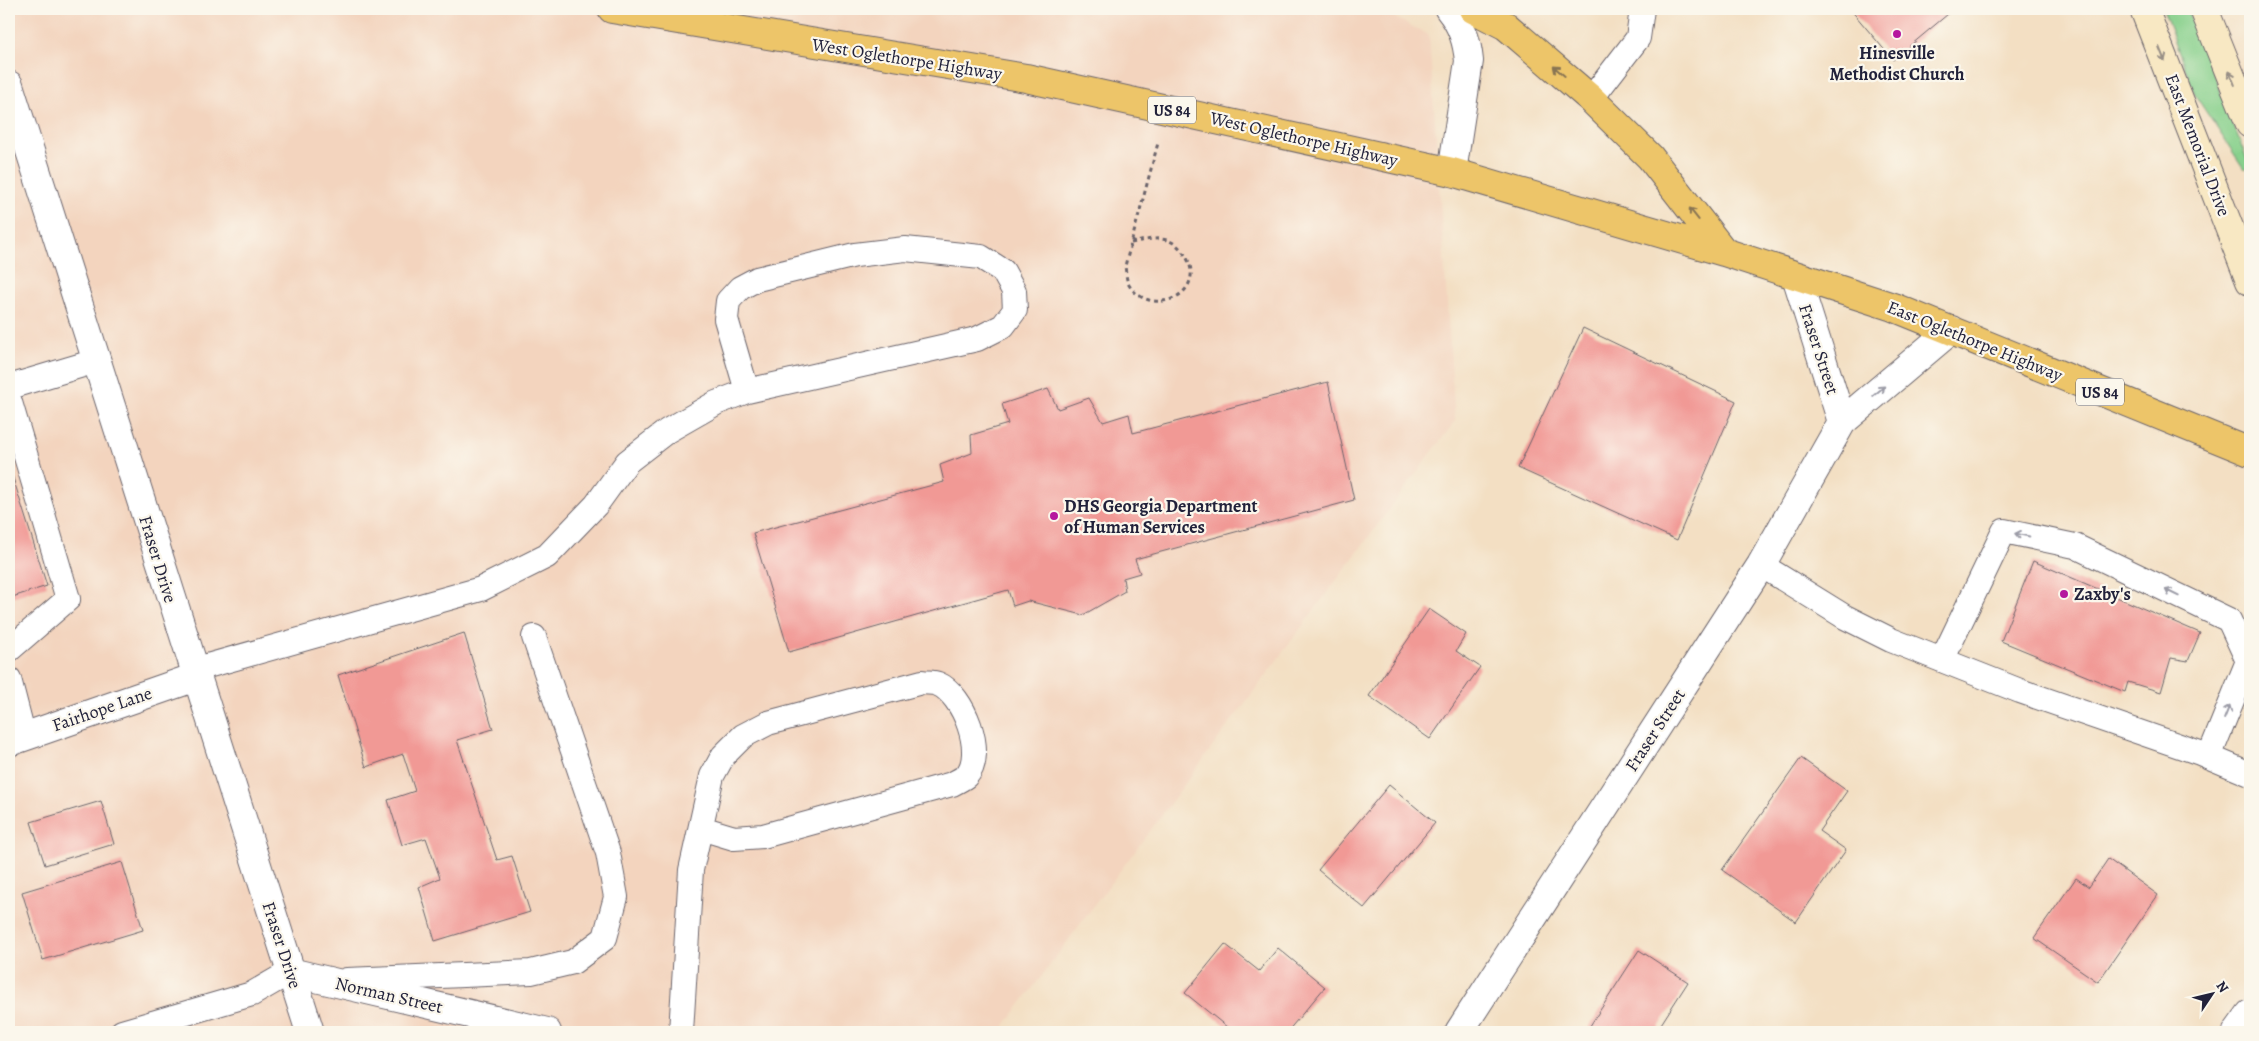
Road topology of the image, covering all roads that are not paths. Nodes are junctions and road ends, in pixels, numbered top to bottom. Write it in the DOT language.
graph roads {
  1 [pos="612,9"];
  2 [pos="1449,9"];
  3 [pos="1473,9"];
  4 [pos="1642,9"];
  5 [pos="2144,9"];
  6 [pos="2204,9"];
  7 [pos="9,85"];
  8 [pos="1591,98"];
  9 [pos="2250,124"];
  10 [pos="1452,172"];
  11 [pos="1724,252"];
  12 [pos="1796,276"];
  13 [pos="2250,281"];
  14 [pos="1951,330"];
  15 [pos="96,362"];
  16 [pos="9,387"];
  17 [pos="747,391"];
  18 [pos="9,399"];
  19 [pos="1842,422"];
  20 [pos="14,439"];
  21 [pos="2250,452"];
  22 [pos="1761,565"];
  23 [pos="534,637"];
  24 [pos="9,650"];
  25 [pos="1942,660"];
  26 [pos="194,673"];
  27 [pos="9,679"];
  28 [pos="16,740"];
  29 [pos="2209,757"];
  30 [pos="2250,774"];
  31 [pos="701,828"];
  32 [pos="290,972"];
  33 [pos="329,981"];
  34 [pos="2250,1014"];
  35 [pos="135,1030"];
  36 [pos="310,1032"];
  37 [pos="547,1032"];
  38 [pos="681,1032"];
  39 [pos="1459,1032"];
  40 [pos="2236,1032"];
  1 -- 10 [label="highway, West Oglethorpe Highway / US 84"];
  2 -- 10 [label="street"];
  8 -- 3 [label="highway, one-way"];
  4 -- 8 [label="lane"];
  5 -- 13 [label="main road, East Memorial Drive, one-way"];
  9 -- 6 [label="main road, one-way"];
  7 -- 15 [label="street, Fraser Drive"];
  11 -- 8 [label="highway, one-way"];
  10 -- 11 [label="highway, West Oglethorpe Highway / US 84"];
  11 -- 12 [label="highway, East Oglethorpe Highway / US 84"];
  12 -- 14 [label="highway, East Oglethorpe Highway / US 84"];
  12 -- 19 [label="street, Fraser Street"];
  19 -- 14 [label="street, Fraser Street, one-way"];
  14 -- 21 [label="highway, East Oglethorpe Highway / US 84"];
  15 -- 16 [label="lane"];
  15 -- 26 [label="street, Fraser Drive"];
  17 -- 17 [label="lane"];
  17 -- 26 [label="lane"];
  18 -- 20 [label="lane"];
  19 -- 22 [label="street, Fraser Street"];
  20 -- 24 [label="lane"];
  22 -- 25 [label="lane"];
  22 -- 39 [label="street, Fraser Street"];
  23 -- 33 [label="lane"];
  25 -- 29 [label="lane"];
  29 -- 25 [label="lane, one-way"];
  26 -- 28 [label="street, Fairhope Lane"];
  26 -- 32 [label="street, Fraser Drive"];
  27 -- 28 [label="lane"];
  29 -- 30 [label="lane"];
  31 -- 31 [label="lane"];
  31 -- 38 [label="lane"];
  32 -- 33 [label="street, Norman Street"];
  32 -- 35 [label="lane"];
  32 -- 36 [label="street, Fraser Drive"];
  33 -- 37 [label="street, Norman Street"];
  34 -- 40 [label="street"];
}
